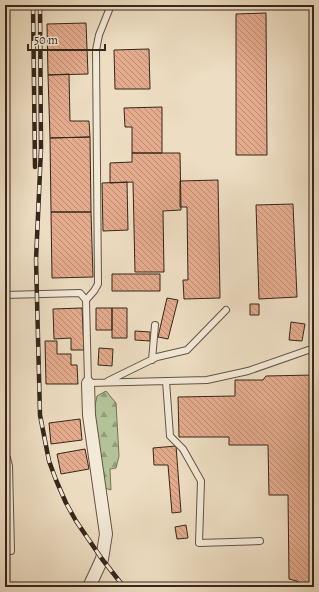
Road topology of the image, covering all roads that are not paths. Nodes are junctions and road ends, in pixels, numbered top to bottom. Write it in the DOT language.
graph roads {
  1 [pos="111,5"];
  2 [pos="5,295"];
  3 [pos="86,300"];
  4 [pos="226,310"];
  5 [pos="155,325"];
  6 [pos="314,348"];
  7 [pos="152,360"];
  8 [pos="166,381"];
  9 [pos="88,383"];
  10 [pos="105,383"];
  11 [pos="5,456"];
  12 [pos="260,540"];
  13 [pos="11,552"];
  14 [pos="89,587"];
  1 -- 3 [label="lane"];
  2 -- 3 [label="lane"];
  3 -- 9 [label="lane"];
  4 -- 7 [label="lane"];
  5 -- 7 [label="lane"];
  6 -- 8 [label="lane"];
  7 -- 10 [label="lane"];
  8 -- 10 [label="lane"];
  8 -- 12 [label="lane"];
  9 -- 10 [label="lane"];
  9 -- 14 [label="street"];
  11 -- 13 [label="lane"];
}
